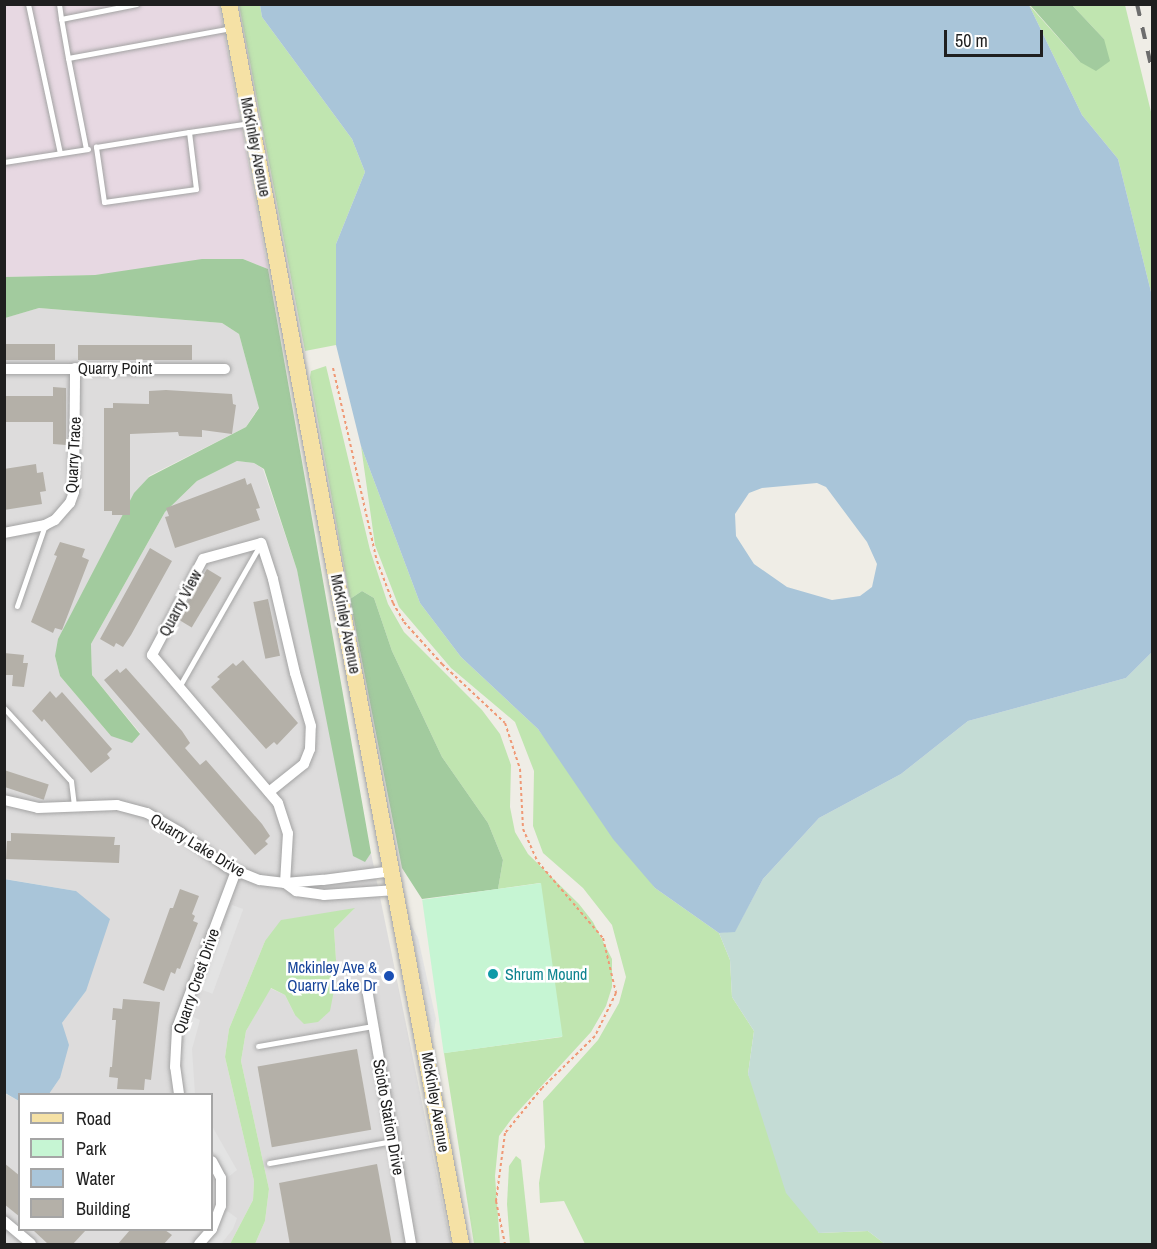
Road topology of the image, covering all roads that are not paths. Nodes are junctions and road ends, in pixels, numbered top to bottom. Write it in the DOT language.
graph roads {
  1 [pos="28,4"];
  2 [pos="59,4"];
  3 [pos="137,4"];
  4 [pos="229,4"];
  5 [pos="61,20"];
  6 [pos="233,28"];
  7 [pos="68,58"];
  8 [pos="251,122"];
  9 [pos="189,132"];
  10 [pos="96,147"];
  11 [pos="86,149"];
  12 [pos="60,153"];
  13 [pos="4,162"];
  14 [pos="75,368"];
  15 [pos="4,369"];
  16 [pos="225,369"];
  17 [pos="45,525"];
  18 [pos="4,533"];
  19 [pos="261,543"];
  20 [pos="17,606"];
  21 [pos="179,687"];
  22 [pos="4,708"];
  23 [pos="269,792"];
  24 [pos="4,800"];
  25 [pos="74,807"];
  26 [pos="236,871"];
  27 [pos="392,871"];
  28 [pos="323,880"];
  29 [pos="285,883"];
  30 [pos="396,890"];
  31 [pos="324,896"];
  32 [pos="367,989"];
  33 [pos="374,1026"];
  34 [pos="258,1046"];
  35 [pos="178,1093"];
  36 [pos="393,1141"];
  37 [pos="269,1162"];
  38 [pos="213,1163"];
  39 [pos="4,1221"];
  40 [pos="213,1226"];
  41 [pos="210,1231"];
  42 [pos="31,1245"];
  43 [pos="199,1245"];
  44 [pos="411,1245"];
  45 [pos="461,1245"];
  1 -- 12 [label="lane"];
  2 -- 5 [label="lane"];
  3 -- 5 [label="lane"];
  4 -- 6 [label="main road, McKinley Avenue"];
  5 -- 7 [label="lane"];
  6 -- 7 [label="lane"];
  6 -- 8 [label="main road, McKinley Avenue"];
  7 -- 11 [label="lane"];
  8 -- 9 [label="lane"];
  8 -- 27 [label="main road, McKinley Avenue"];
  9 -- 10 [label="lane"];
  9 -- 10 [label="lane"];
  10 -- 11 [label="lane"];
  11 -- 12 [label="lane"];
  12 -- 13 [label="lane"];
  14 -- 15 [label="street, Quarry Point"];
  14 -- 16 [label="street, Quarry Point"];
  14 -- 17 [label="street, Quarry Trace"];
  17 -- 18 [label="street, Quarry Trace"];
  17 -- 20 [label="lane"];
  19 -- 21 [label="lane"];
  19 -- 21 [label="street, Quarry View"];
  19 -- 23 [label="street"];
  21 -- 23 [label="street, Quarry View"];
  22 -- 25 [label="lane"];
  23 -- 29 [label="street, Quarry View"];
  24 -- 25 [label="street, Quarry Lake Drive"];
  25 -- 26 [label="street, Quarry Lake Drive"];
  26 -- 29 [label="street, Quarry Lake Drive"];
  26 -- 35 [label="street, Quarry Crest Drive"];
  27 -- 28 [label="street, Quarry Lake Drive"];
  27 -- 30 [label="main road, McKinley Avenue"];
  28 -- 29 [label="street, Quarry Lake Drive"];
  28 -- 31 [label="lane"];
  29 -- 31 [label="street, Quarry Lake Drive"];
  30 -- 31 [label="street, Quarry Lake Drive"];
  30 -- 45 [label="main road, McKinley Avenue"];
  32 -- 33 [label="street, Scioto Station Drive"];
  33 -- 34 [label="lane"];
  33 -- 36 [label="street, Scioto Station Drive"];
  36 -- 37 [label="lane"];
  36 -- 44 [label="street, Scioto Station Drive"];
  38 -- 40 [label="street"];
  39 -- 42 [label="street"];
  41 -- 43 [label="street"];
}
